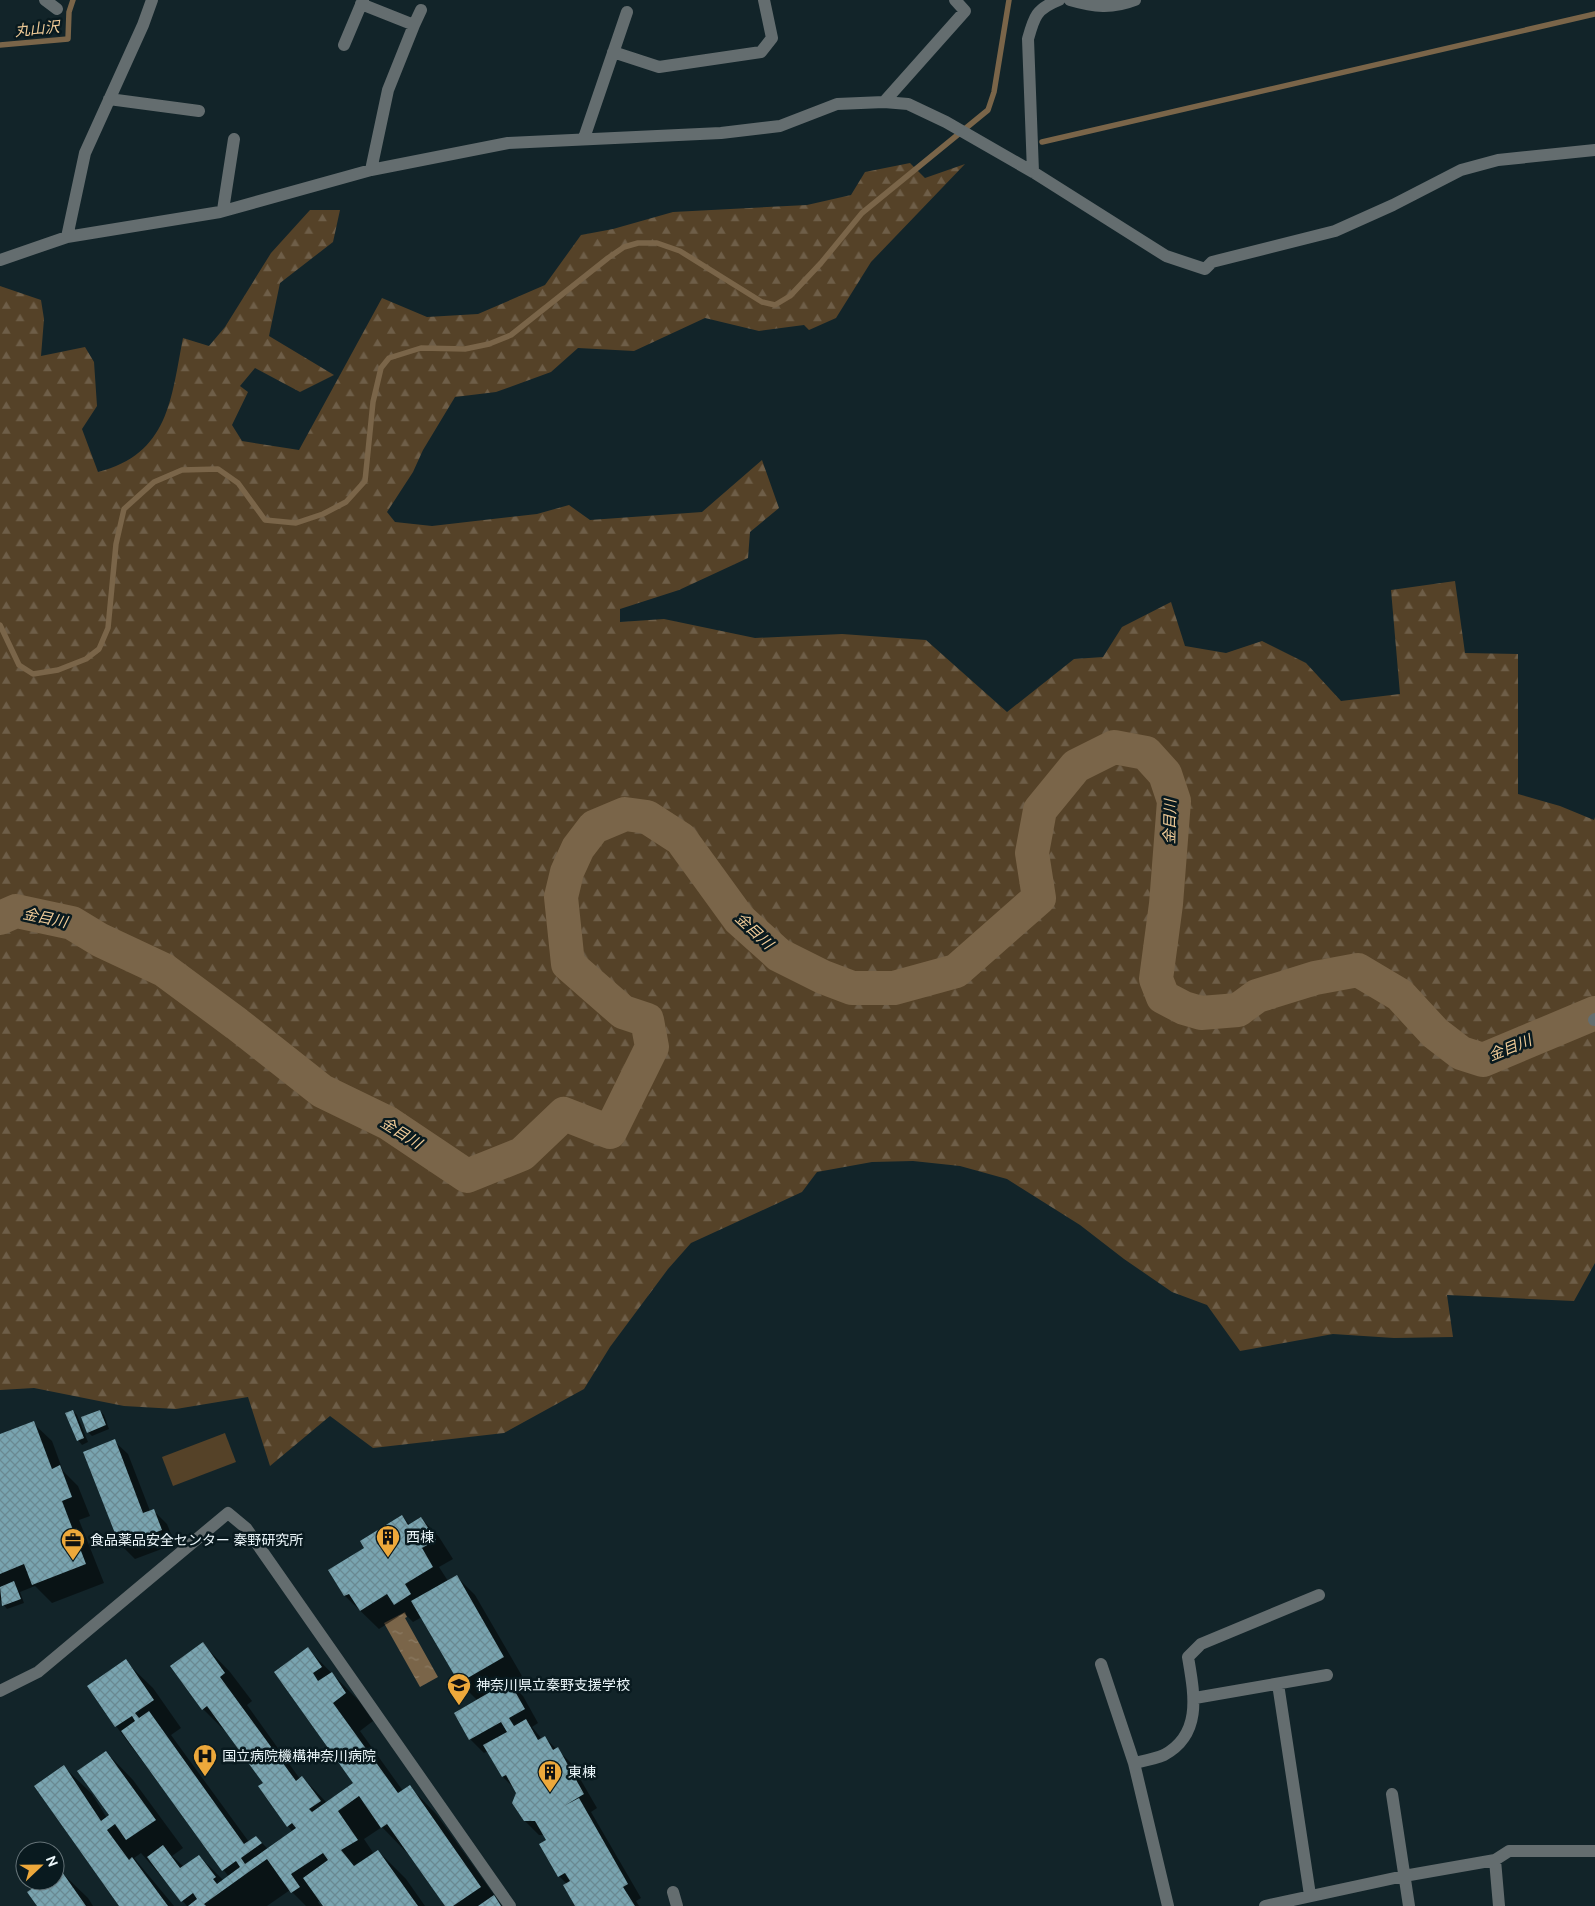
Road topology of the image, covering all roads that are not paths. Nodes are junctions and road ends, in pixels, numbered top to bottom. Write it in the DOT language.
graph roads {
  1 [pos="45,0"];
  2 [pos="152,0"];
  3 [pos="764,0"];
  4 [pos="955,0"];
  5 [pos="1059,0"];
  6 [pos="1070,0"];
  7 [pos="1135,0"];
  8 [pos="362,2"];
  9 [pos="57,9"];
  10 [pos="421,10"];
  11 [pos="627,12"];
  12 [pos="414,25"];
  13 [pos="344,46"];
  14 [pos="613,52"];
  15 [pos="109,99"];
  16 [pos="884,102"];
  17 [pos="199,111"];
  18 [pos="584,138"];
  19 [pos="234,139"];
  20 [pos="1595,150"];
  21 [pos="371,170"];
  22 [pos="1033,172"];
  23 [pos="223,210"];
  24 [pos="67,238"];
  25 [pos="0,260"];
  26 [pos="1320,1596"];
  27 [pos="1101,1664"];
  28 [pos="1327,1675"];
  29 [pos="1278,1684"];
  30 [pos="0,1691"];
  31 [pos="1195,1698"];
  32 [pos="1134,1763"];
  33 [pos="1392,1794"];
  34 [pos="1595,1851"];
  35 [pos="1495,1860"];
  36 [pos="1404,1876"];
  37 [pos="673,1892"];
  38 [pos="1310,1895"];
  39 [pos="510,1906"];
  40 [pos="677,1906"];
  41 [pos="1168,1906"];
  42 [pos="1265,1906"];
  43 [pos="1409,1906"];
  44 [pos="1500,1906"];
  1 -- 9 [label="street"];
  2 -- 15 [label="street"];
  3 -- 14 [label="street"];
  4 -- 16 [label="street"];
  5 -- 22 [label="street"];
  6 -- 7 [label="street"];
  8 -- 12 [label="street"];
  8 -- 13 [label="street"];
  10 -- 12 [label="street"];
  11 -- 14 [label="street"];
  12 -- 21 [label="street"];
  14 -- 18 [label="street"];
  15 -- 17 [label="street"];
  15 -- 24 [label="street"];
  16 -- 18 [label="street"];
  16 -- 22 [label="street"];
  18 -- 21 [label="street"];
  19 -- 23 [label="street"];
  20 -- 22 [label="street"];
  21 -- 23 [label="street"];
  23 -- 24 [label="street"];
  24 -- 25 [label="street"];
  26 -- 31 [label="street"];
  27 -- 32 [label="street"];
  28 -- 29 [label="street"];
  29 -- 31 [label="street"];
  29 -- 38 [label="street"];
  30 -- 39 [label="street"];
  31 -- 32 [label="street"];
  32 -- 41 [label="street"];
  33 -- 36 [label="street"];
  34 -- 35 [label="street"];
  35 -- 36 [label="street"];
  35 -- 44 [label="street"];
  36 -- 38 [label="street"];
  36 -- 43 [label="street"];
  37 -- 40 [label="street"];
  38 -- 42 [label="street"];
}
